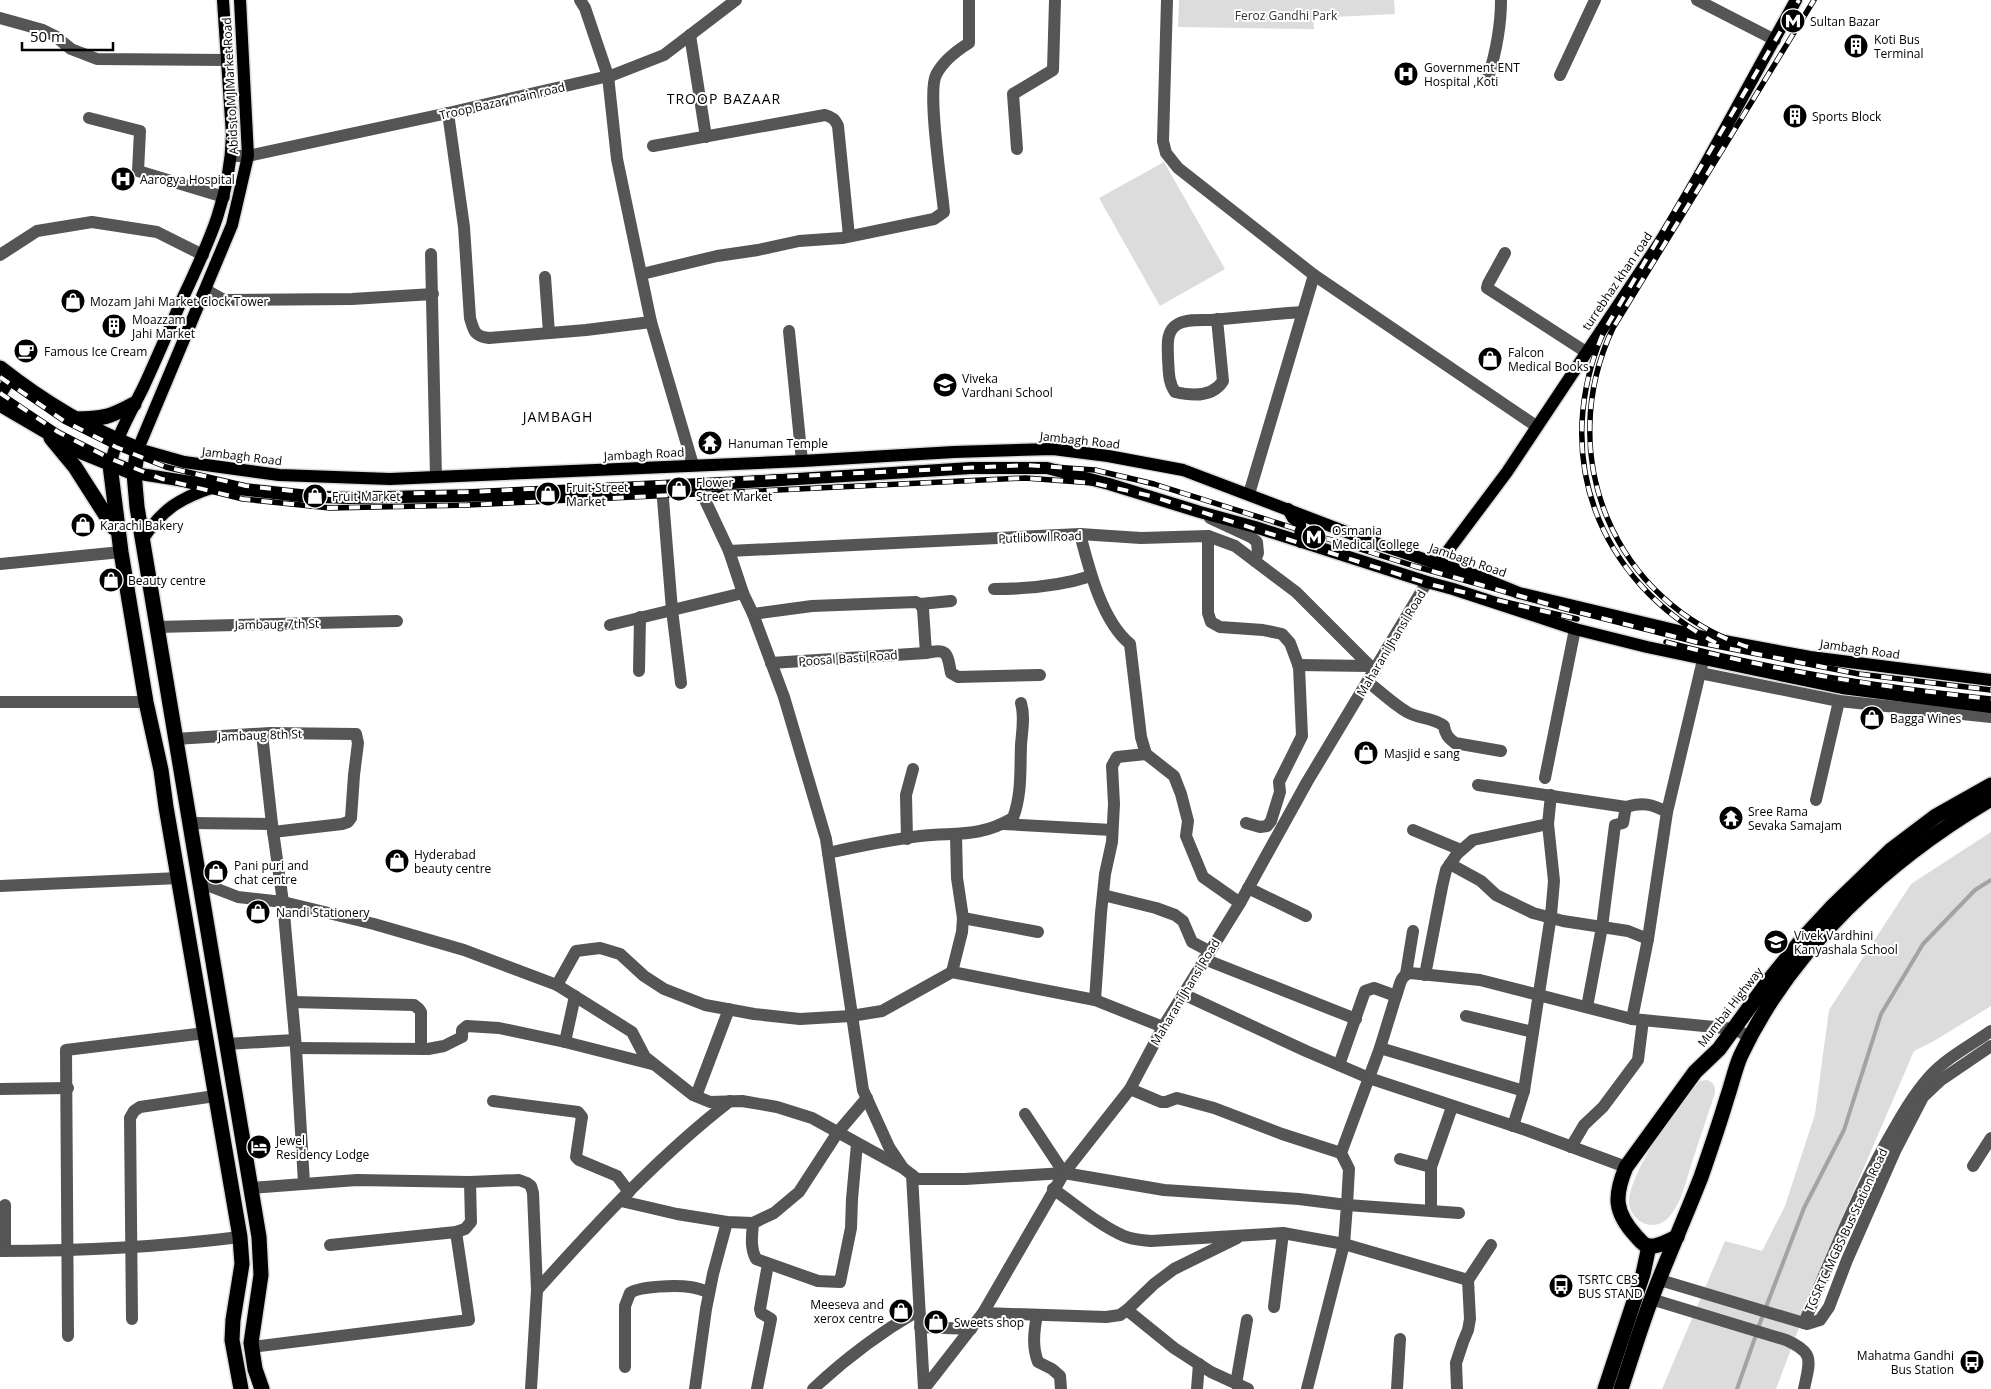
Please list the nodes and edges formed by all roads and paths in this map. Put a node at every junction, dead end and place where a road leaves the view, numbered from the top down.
1 (223, 0) edge
2 (240, 0) edge
3 (580, 0) edge
4 (736, 0) edge
5 (969, 0) edge
6 (1055, 0) edge
7 (1167, 0) edge
8 (1501, 0) edge
9 (1594, 0) edge
10 (1697, 0) edge
11 (1796, 0) edge
12 (0, 18) edge
13 (690, 36) junction
14 (1775, 40) junction
15 (227, 60) junction
16 (1560, 75) dead end
17 (608, 76) junction
18 (1488, 78) dead end
19 (448, 113) junction
20 (89, 118) dead end
21 (706, 137) junction
22 (653, 146) dead end
23 (1017, 150) dead end
24 (231, 156) junction
25 (248, 156) junction
26 (224, 197) junction
27 (850, 236) junction
28 (1505, 253) dead end
29 (431, 254) dead end
30 (0, 255) edge
31 (203, 255) junction
32 (642, 274) junction
33 (1314, 275) junction
34 (545, 277) dead end
35 (206, 290) junction
36 (433, 294) junction
37 (1303, 312) junction
38 (1217, 319) junction
39 (651, 322) junction
40 (789, 330) dead end
41 (548, 333) junction
42 (1586, 352) junction
43 (6, 372) edge
44 (0, 395) edge
45 (0, 404) edge
46 (134, 404) junction
47 (74, 419) junction
48 (1536, 426) junction
49 (44, 430) junction
50 (116, 440) junction
51 (138, 449) junction
52 (1066, 450) junction
53 (802, 461) junction
54 (110, 465) junction
55 (692, 465) junction
56 (232, 469) junction
57 (1055, 470) junction
58 (134, 473) junction
59 (436, 477) junction
60 (698, 485) junction
61 (223, 487) junction
62 (662, 487) junction
63 (1250, 494) junction
64 (1288, 509) junction
65 (1200, 512) junction
66 (1080, 534) junction
67 (118, 536) junction
68 (1208, 536) junction
69 (142, 540) junction
70 (1302, 542) junction
71 (729, 551) junction
72 (121, 552) junction
73 (1256, 561) junction
74 (0, 564) edge
75 (1438, 564) junction
76 (1091, 576) junction
77 (1427, 582) junction
78 (994, 589) dead end
79 (743, 594) junction
80 (951, 601) dead end
81 (920, 604) junction
82 (672, 610) junction
83 (753, 614) junction
84 (640, 617) junction
85 (397, 621) dead end
86 (610, 625) dead end
87 (157, 627) junction
88 (1575, 629) junction
89 (926, 653) junction
90 (1703, 660) junction
91 (771, 663) junction
92 (1298, 665) junction
93 (1372, 668) junction
94 (639, 671) dead end
95 (1700, 673) junction
96 (1040, 675) dead end
97 (1991, 680) edge
98 (1368, 682) junction
99 (681, 683) dead end
100 (1839, 701) junction
101 (0, 702) edge
102 (146, 702) junction
103 (1020, 703) dead end
104 (1991, 707) edge
105 (1991, 717) edge
106 (262, 734) junction
107 (175, 739) junction
108 (1501, 751) dead end
109 (1146, 754) junction
110 (913, 769) dead end
111 (1545, 778) dead end
112 (1478, 785) dead end
113 (1991, 785) edge
114 (1551, 795) junction
115 (1991, 799) edge
116 (1816, 800) dead end
117 (1626, 807) junction
118 (1667, 812) junction
119 (189, 823) junction
120 (1246, 823) dead end
121 (1004, 824) junction
122 (1548, 824) junction
123 (272, 828) junction
124 (1112, 830) junction
125 (1413, 830) dead end
126 (956, 835) junction
127 (907, 839) junction
128 (1461, 850) junction
129 (828, 853) junction
130 (1450, 864) junction
131 (179, 878) junction
132 (199, 882) junction
133 (0, 886) edge
134 (1248, 888) junction
135 (1103, 895) junction
136 (283, 902) junction
137 (1240, 903) junction
138 (1306, 916) dead end
139 (963, 918) junction
140 (1550, 918) junction
141 (1602, 927) junction
142 (1413, 931) dead end
143 (1038, 932) dead end
144 (1648, 939) junction
145 (1207, 955) junction
146 (952, 972) junction
147 (1406, 974) junction
148 (1425, 975) junction
149 (558, 985) junction
150 (1183, 994) junction
151 (1538, 995) junction
152 (575, 996) junction
153 (1396, 996) junction
154 (1095, 1000) junction
155 (292, 1002) junction
156 (1587, 1007) junction
157 (729, 1009) junction
158 (851, 1016) junction
159 (1466, 1016) dead end
160 (1356, 1019) junction
161 (1638, 1019) junction
162 (1163, 1027) junction
163 (1735, 1029) junction
164 (1991, 1031) edge
165 (1533, 1032) junction
166 (204, 1033) junction
167 (1751, 1038) junction
168 (565, 1042) junction
169 (226, 1044) junction
170 (295, 1044) junction
171 (1991, 1046) edge
172 (1380, 1048) junction
173 (420, 1049) junction
174 (655, 1065) junction
175 (1339, 1065) junction
176 (1369, 1078) junction
177 (68, 1088) junction
178 (0, 1089) edge
179 (1130, 1089) junction
180 (1524, 1091) junction
181 (215, 1096) junction
182 (696, 1096) junction
183 (867, 1098) junction
184 (493, 1101) dead end
185 (730, 1101) junction
186 (1452, 1107) junction
187 (1025, 1114) dead end
188 (1514, 1126) junction
189 (838, 1132) junction
190 (1991, 1138) edge
191 (857, 1144) junction
192 (1571, 1147) junction
193 (1341, 1154) junction
194 (1400, 1159) dead end
195 (1973, 1166) dead end
196 (1431, 1167) junction
197 (1626, 1167) junction
198 (907, 1172) junction
199 (1064, 1173) junction
200 (470, 1182) junction
201 (304, 1183) junction
202 (250, 1188) junction
203 (1053, 1189) junction
204 (625, 1197) junction
205 (5, 1204) dead end
206 (1347, 1205) junction
207 (1431, 1211) junction
208 (1458, 1213) dead end
209 (728, 1222) junction
210 (753, 1223) junction
211 (456, 1232) junction
212 (1284, 1234) junction
213 (1242, 1236) junction
214 (1677, 1236) junction
215 (240, 1237) junction
216 (1344, 1244) junction
217 (330, 1245) dead end
218 (1492, 1245) dead end
219 (1649, 1246) junction
220 (131, 1247) junction
221 (2, 1251) edge
222 (68, 1251) junction
223 (768, 1264) junction
224 (1468, 1280) junction
225 (1660, 1280) junction
226 (537, 1290) junction
227 (709, 1292) junction
228 (1652, 1299) junction
229 (1274, 1307) dead end
230 (919, 1310) junction
231 (1127, 1310) junction
232 (983, 1312) junction
233 (1037, 1315) junction
234 (132, 1319) dead end
235 (1247, 1320) dead end
236 (1804, 1323) junction
237 (920, 1327) junction
238 (971, 1329) junction
239 (68, 1336) dead end
240 (1400, 1339) dead end
241 (252, 1347) junction
242 (1199, 1364) junction
243 (625, 1368) dead end
244 (1242, 1387) edge
245 (241, 1389) edge
246 (262, 1389) edge
247 (531, 1389) edge
248 (694, 1389) edge
249 (757, 1389) edge
250 (813, 1389) edge
251 (924, 1389) edge
252 (1061, 1389) edge
253 (1197, 1389) edge
254 (1307, 1389) edge
255 (1397, 1389) edge
256 (1457, 1389) edge
257 (1605, 1389) edge
258 (1621, 1389) edge
259 (1804, 1389) edge

1 - 15 main road, Abids to MJ Market Road
2 - 25 main road, Abids to MJ Market Road
3 - 17 street
4 - 13 street, Troop Bazar main road
5 - 27 street
6 - 23 street
7 - 33 street
8 - 18 street
9 - 16 street
10 - 14 street
11 - 14 main road, turrebhaz khan road
12 - 15 street
13 - 17 street, Troop Bazar main road
13 - 21 street
14 - 42 main road, turrebhaz khan road
15 - 24 main road, Abids to MJ Market Road
17 - 19 street, Troop Bazar main road
17 - 32 street
19 - 25 street, Troop Bazar main road
19 - 41 street
20 - 26 street
21 - 22 street
21 - 27 street
24 - 25 street, Troop Bazar main road
24 - 26 main road, Abids to MJ Market Road
25 - 35 main road, Abids to MJ Market Road
26 - 31 main road, Abids to MJ Market Road
27 - 32 street
28 - 42 street
29 - 36 street
30 - 31 street
31 - 46 main road, Abids to MJ Market Road
32 - 39 street
33 - 37 street
33 - 48 street
34 - 41 street
35 - 36 street
35 - 51 main road, Abids to MJ Market Road
36 - 59 street
37 - 38 street
37 - 63 street
38 - 38 street
39 - 41 street
39 - 55 street
40 - 53 street
42 - 48 main road, turrebhaz khan road
43 - 44 main road
43 - 47 highway
45 - 49 highway
46 - 47 highway
46 - 50 main road, Abids to MJ Market Road
47 - 50 highway
48 - 75 main road, turrebhaz khan road
49 - 54 highway
49 - 67 highway
50 - 51 highway
50 - 54 main road, Abids to MJ Market Road
51 - 56 main road, Jambagh Road
51 - 58 highway
52 - 53 main road, Jambagh Road
52 - 57 main road
52 - 63 main road, Jambagh Road
53 - 55 main road, Jambagh Road
54 - 58 highway
54 - 67 highway
55 - 59 main road, Jambagh Road
56 - 59 main road, Jambagh Road
56 - 61 main road
57 - 60 main road
57 - 65 main road
58 - 61 main road
58 - 69 highway
60 - 62 main road
60 - 71 street
61 - 62 main road
61 - 69 main road
62 - 82 street
63 - 64 main road, Jambagh Road
64 - 70 main road
64 - 75 main road, Jambagh Road
65 - 70 main road
65 - 73 street
66 - 68 street, Putlibowl Road
66 - 71 street, Putlibowl Road
66 - 76 street
67 - 72 highway
68 - 73 street, Putlibowl Road
68 - 92 street
69 - 87 highway
70 - 77 main road
71 - 79 street
72 - 74 street
72 - 102 highway
73 - 93 street, Putlibowl Road
75 - 97 main road, Jambagh Road
76 - 78 street
76 - 109 street
77 - 88 main road
77 - 93 street, Maharani Jhansi Road
79 - 82 street
79 - 83 street
80 - 81 street
81 - 83 street
81 - 89 street
82 - 84 street
82 - 99 street
83 - 91 street
84 - 86 street
84 - 94 street
85 - 87 street, Jambaug 7th St
87 - 107 highway
88 - 90 main road
88 - 111 street
89 - 91 street, Poosal Basti Road
89 - 96 street, Poosal Basti Road
90 - 95 street
90 - 104 main road
91 - 129 street
92 - 93 street
92 - 120 street
93 - 98 street, Maharani Jhansi Road
95 - 100 street
95 - 118 street
98 - 108 street
98 - 134 street, Maharani Jhansi Road
100 - 105 street
100 - 116 street
101 - 102 street
102 - 131 highway
103 - 121 street
106 - 107 street, Jambaug 8th St
106 - 123 street
106 - 123 street, Jambaug 8th St
107 - 119 highway
109 - 124 street
109 - 137 street
110 - 127 street
112 - 114 street
113 - 163 highway, Mumbai Highway
114 - 117 street
114 - 122 street
115 - 167 highway
117 - 118 street
117 - 141 street
118 - 144 street
119 - 123 street
119 - 132 highway
121 - 124 street
121 - 126 street
122 - 128 street
122 - 140 street
123 - 136 street
124 - 135 street
125 - 128 street
126 - 127 street
126 - 139 street
127 - 129 street
128 - 130 street
129 - 158 street
130 - 140 street
130 - 148 street
131 - 133 street
131 - 166 highway
132 - 136 street
132 - 169 highway
134 - 137 street, Maharani Jhansi Road
134 - 138 street
135 - 145 street
135 - 154 street
136 - 149 street
136 - 155 street
137 - 145 street, Maharani Jhansi Road
139 - 143 street
139 - 146 street
140 - 141 street
140 - 151 street
141 - 144 street
141 - 156 street
142 - 147 street
144 - 161 street
145 - 150 street, Maharani Jhansi Road
145 - 160 street
146 - 154 street
146 - 158 street
147 - 148 street
147 - 153 street
148 - 151 street
149 - 152 street
149 - 157 street
150 - 162 street, Maharani Jhansi Road
150 - 175 street
151 - 156 street
151 - 165 street
152 - 168 street
152 - 174 street
153 - 160 street
153 - 172 street
154 - 162 street
155 - 170 street
155 - 173 street
156 - 161 street
157 - 158 street
157 - 182 street
158 - 183 street
159 - 165 street
160 - 175 street
161 - 163 street
161 - 192 street
162 - 179 street, Maharani Jhansi Road
163 - 167 street
163 - 197 highway, Mumbai Highway
164 - 236 street, TGSRTC MGBS Bus Station Road
165 - 180 street
166 - 177 street
166 - 181 highway
167 - 214 highway
168 - 173 street
168 - 174 street
169 - 170 street
169 - 202 highway
170 - 173 street
170 - 201 street
171 - 236 street, TGSRTC MGBS Bus Station Road
172 - 176 street
172 - 180 street
174 - 182 street
175 - 176 street
176 - 186 street
176 - 193 street
177 - 178 street
177 - 222 street
179 - 193 street
179 - 199 street, Maharani Jhansi Road
180 - 188 street
181 - 215 highway
181 - 220 street
182 - 185 street
183 - 189 street
183 - 198 street
184 - 204 street
185 - 189 street
185 - 204 street
186 - 188 street
186 - 196 street
187 - 199 street
188 - 192 street
189 - 191 street
189 - 210 street
190 - 195 street
191 - 198 street
191 - 223 street
192 - 197 street
193 - 206 street
194 - 196 street
196 - 207 street
197 - 219 highway, Mumbai Highway
198 - 199 street
198 - 230 street
199 - 203 street, Maharani Jhansi Road
199 - 206 street
200 - 201 street
200 - 211 street
200 - 226 street
201 - 202 street
202 - 241 highway
203 - 213 street
203 - 232 street, Maharani Jhansi Road
204 - 209 street
204 - 226 street
205 - 221 street
206 - 207 street
206 - 216 street
207 - 208 street
209 - 210 street
209 - 227 street
210 - 223 street
211 - 217 street
211 - 241 street
212 - 213 street
212 - 216 street
212 - 229 street
213 - 231 street
214 - 219 highway
214 - 225 highway
215 - 220 street
215 - 245 highway
216 - 224 street
216 - 254 street
218 - 224 street
219 - 257 highway
220 - 222 street
220 - 234 street
221 - 222 street
222 - 239 street
223 - 249 street
224 - 256 street
225 - 228 highway
225 - 236 street, TGSRTC MGBS Bus Station Road
226 - 247 street
227 - 243 street
227 - 248 street
228 - 258 highway
228 - 259 street
230 - 237 street
230 - 250 street
231 - 233 street
231 - 242 street
232 - 233 street
232 - 238 street, Maharani Jhansi Road
233 - 252 street
235 - 244 street
237 - 238 street
237 - 251 street
238 - 251 street, Maharani Jhansi Road
240 - 255 street
241 - 246 highway
242 - 244 street
242 - 253 street

